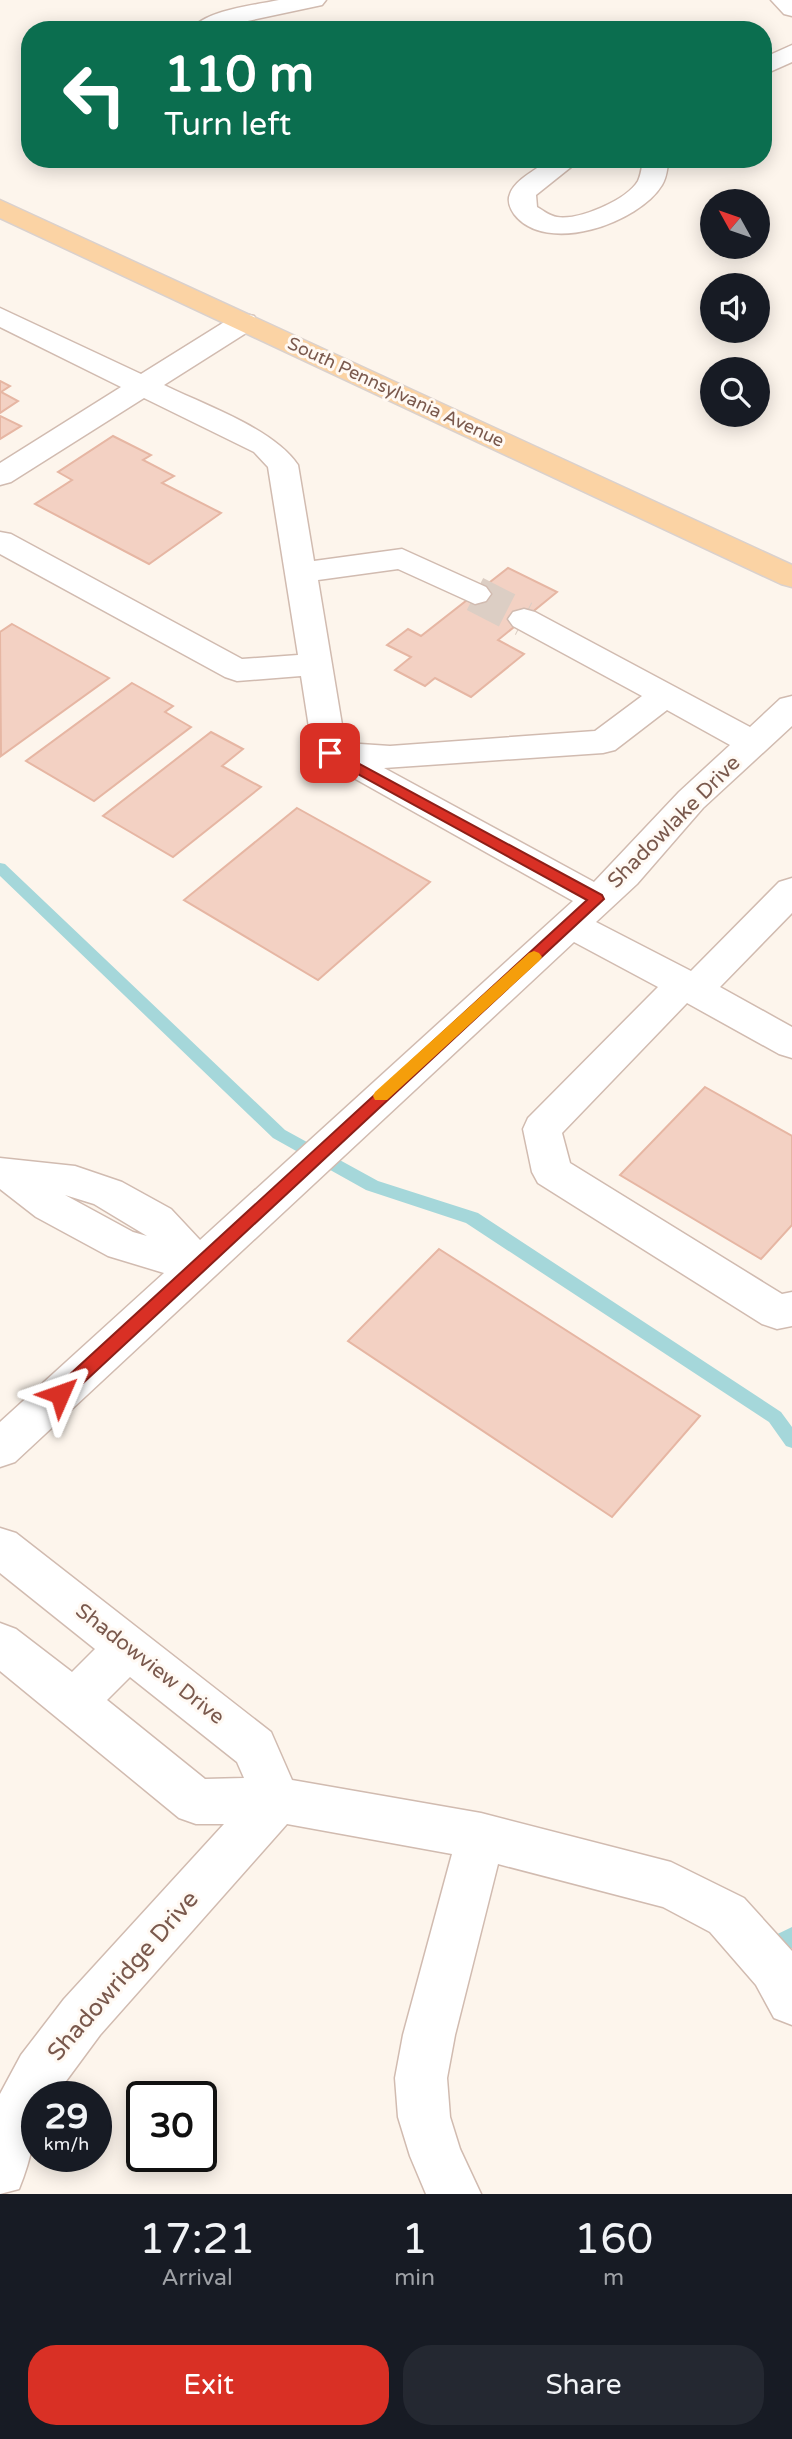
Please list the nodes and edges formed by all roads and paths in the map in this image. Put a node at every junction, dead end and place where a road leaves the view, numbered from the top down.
1 (313, 0) edge
2 (783, 0) edge
3 (792, 9) edge
4 (222, 21) edge
5 (304, 21) edge
6 (792, 52) edge
7 (772, 63) edge
8 (556, 168) edge
9 (655, 168) edge
10 (0, 208) edge
11 (0, 316) edge
12 (244, 322) junction
13 (142, 386) junction
14 (0, 476) edge
15 (0, 541) edge
16 (300, 573) junction
17 (792, 577) edge
18 (475, 594) tunnel mouth
19 (524, 619) tunnel mouth
20 (314, 664) junction
21 (665, 695) junction
22 (792, 707) edge
23 (752, 743) junction
24 (330, 753) junction
25 (792, 891) edge
26 (597, 899) junction
27 (570, 924) junction
28 (689, 987) junction
29 (792, 1044) edge
30 (4, 1173) edge
31 (199, 1266) junction
32 (792, 1309) edge
33 (0, 1449) edge
34 (0, 1547) edge
35 (0, 1644) edge
36 (129, 1647) junction
37 (74, 1701) junction
38 (276, 1800) junction
39 (481, 1836) junction
40 (792, 2000) edge
41 (0, 2170) edge
42 (454, 2194) edge

1 - 4 street
1 - 5 street
2 - 3 street
6 - 7 street
8 - 9 street
10 - 12 main road, South Pennsylvania Avenue
11 - 13 street
12 - 13 street
12 - 17 main road, South Pennsylvania Avenue
13 - 14 street
13 - 16 street
15 - 20 street
16 - 18 street
16 - 20 street
19 - 21 street
20 - 24 street
21 - 23 street
21 - 24 street
22 - 23 street, Shadowlake Drive
23 - 26 street, Shadowlake Drive
24 - 26 street
25 - 28 street
26 - 27 street, Shadowlake Drive
27 - 28 street
27 - 31 street, Shadowlake Drive
28 - 29 street
28 - 32 street
30 - 31 street
31 - 33 street, Shadowlake Drive
34 - 36 street, Shadowview Drive
35 - 37 street
36 - 37 street
36 - 38 street, Shadowview Drive
37 - 38 street
38 - 39 street
38 - 41 street, Shadowridge Drive
39 - 40 street
39 - 42 street

